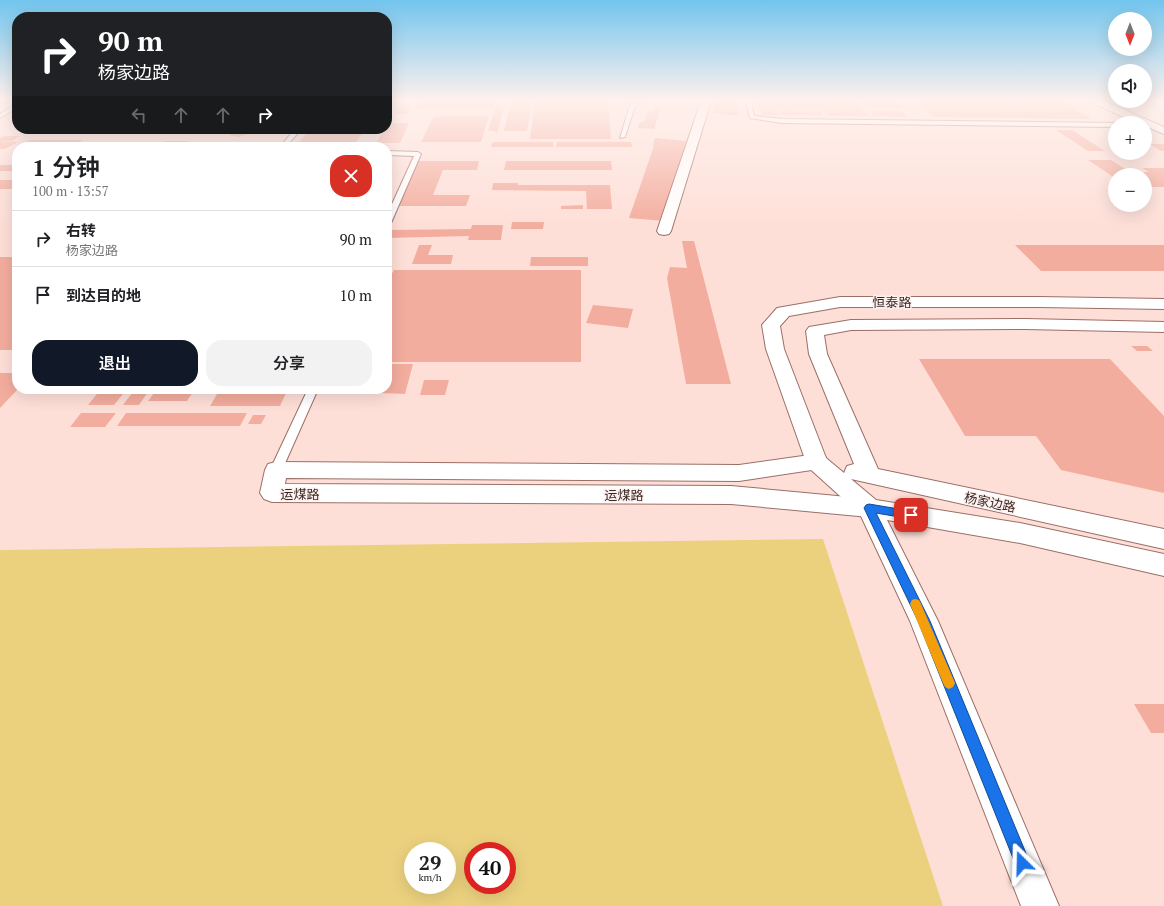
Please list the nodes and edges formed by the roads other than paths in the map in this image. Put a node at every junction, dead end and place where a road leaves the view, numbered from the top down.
1 (692, 143) edge
2 (392, 154) edge
3 (392, 212) edge
4 (664, 231) dead end
5 (1164, 304) edge
6 (1164, 327) edge
7 (311, 394) edge
8 (817, 462) junction
9 (276, 470) junction
10 (870, 476) junction
11 (869, 508) junction
12 (1164, 539) edge
13 (1164, 565) edge
14 (1040, 906) edge

1 - 4 street
2 - 3 lane
5 - 8 street, 恒泰路
6 - 10 street, 恒泰路
7 - 9 lane
8 - 9 street, 运煤路
8 - 10 street, 杨家边路
8 - 11 street
9 - 11 street, 运煤路
10 - 12 street, 杨家边路
11 - 13 street, 杨家边路
11 - 14 street

